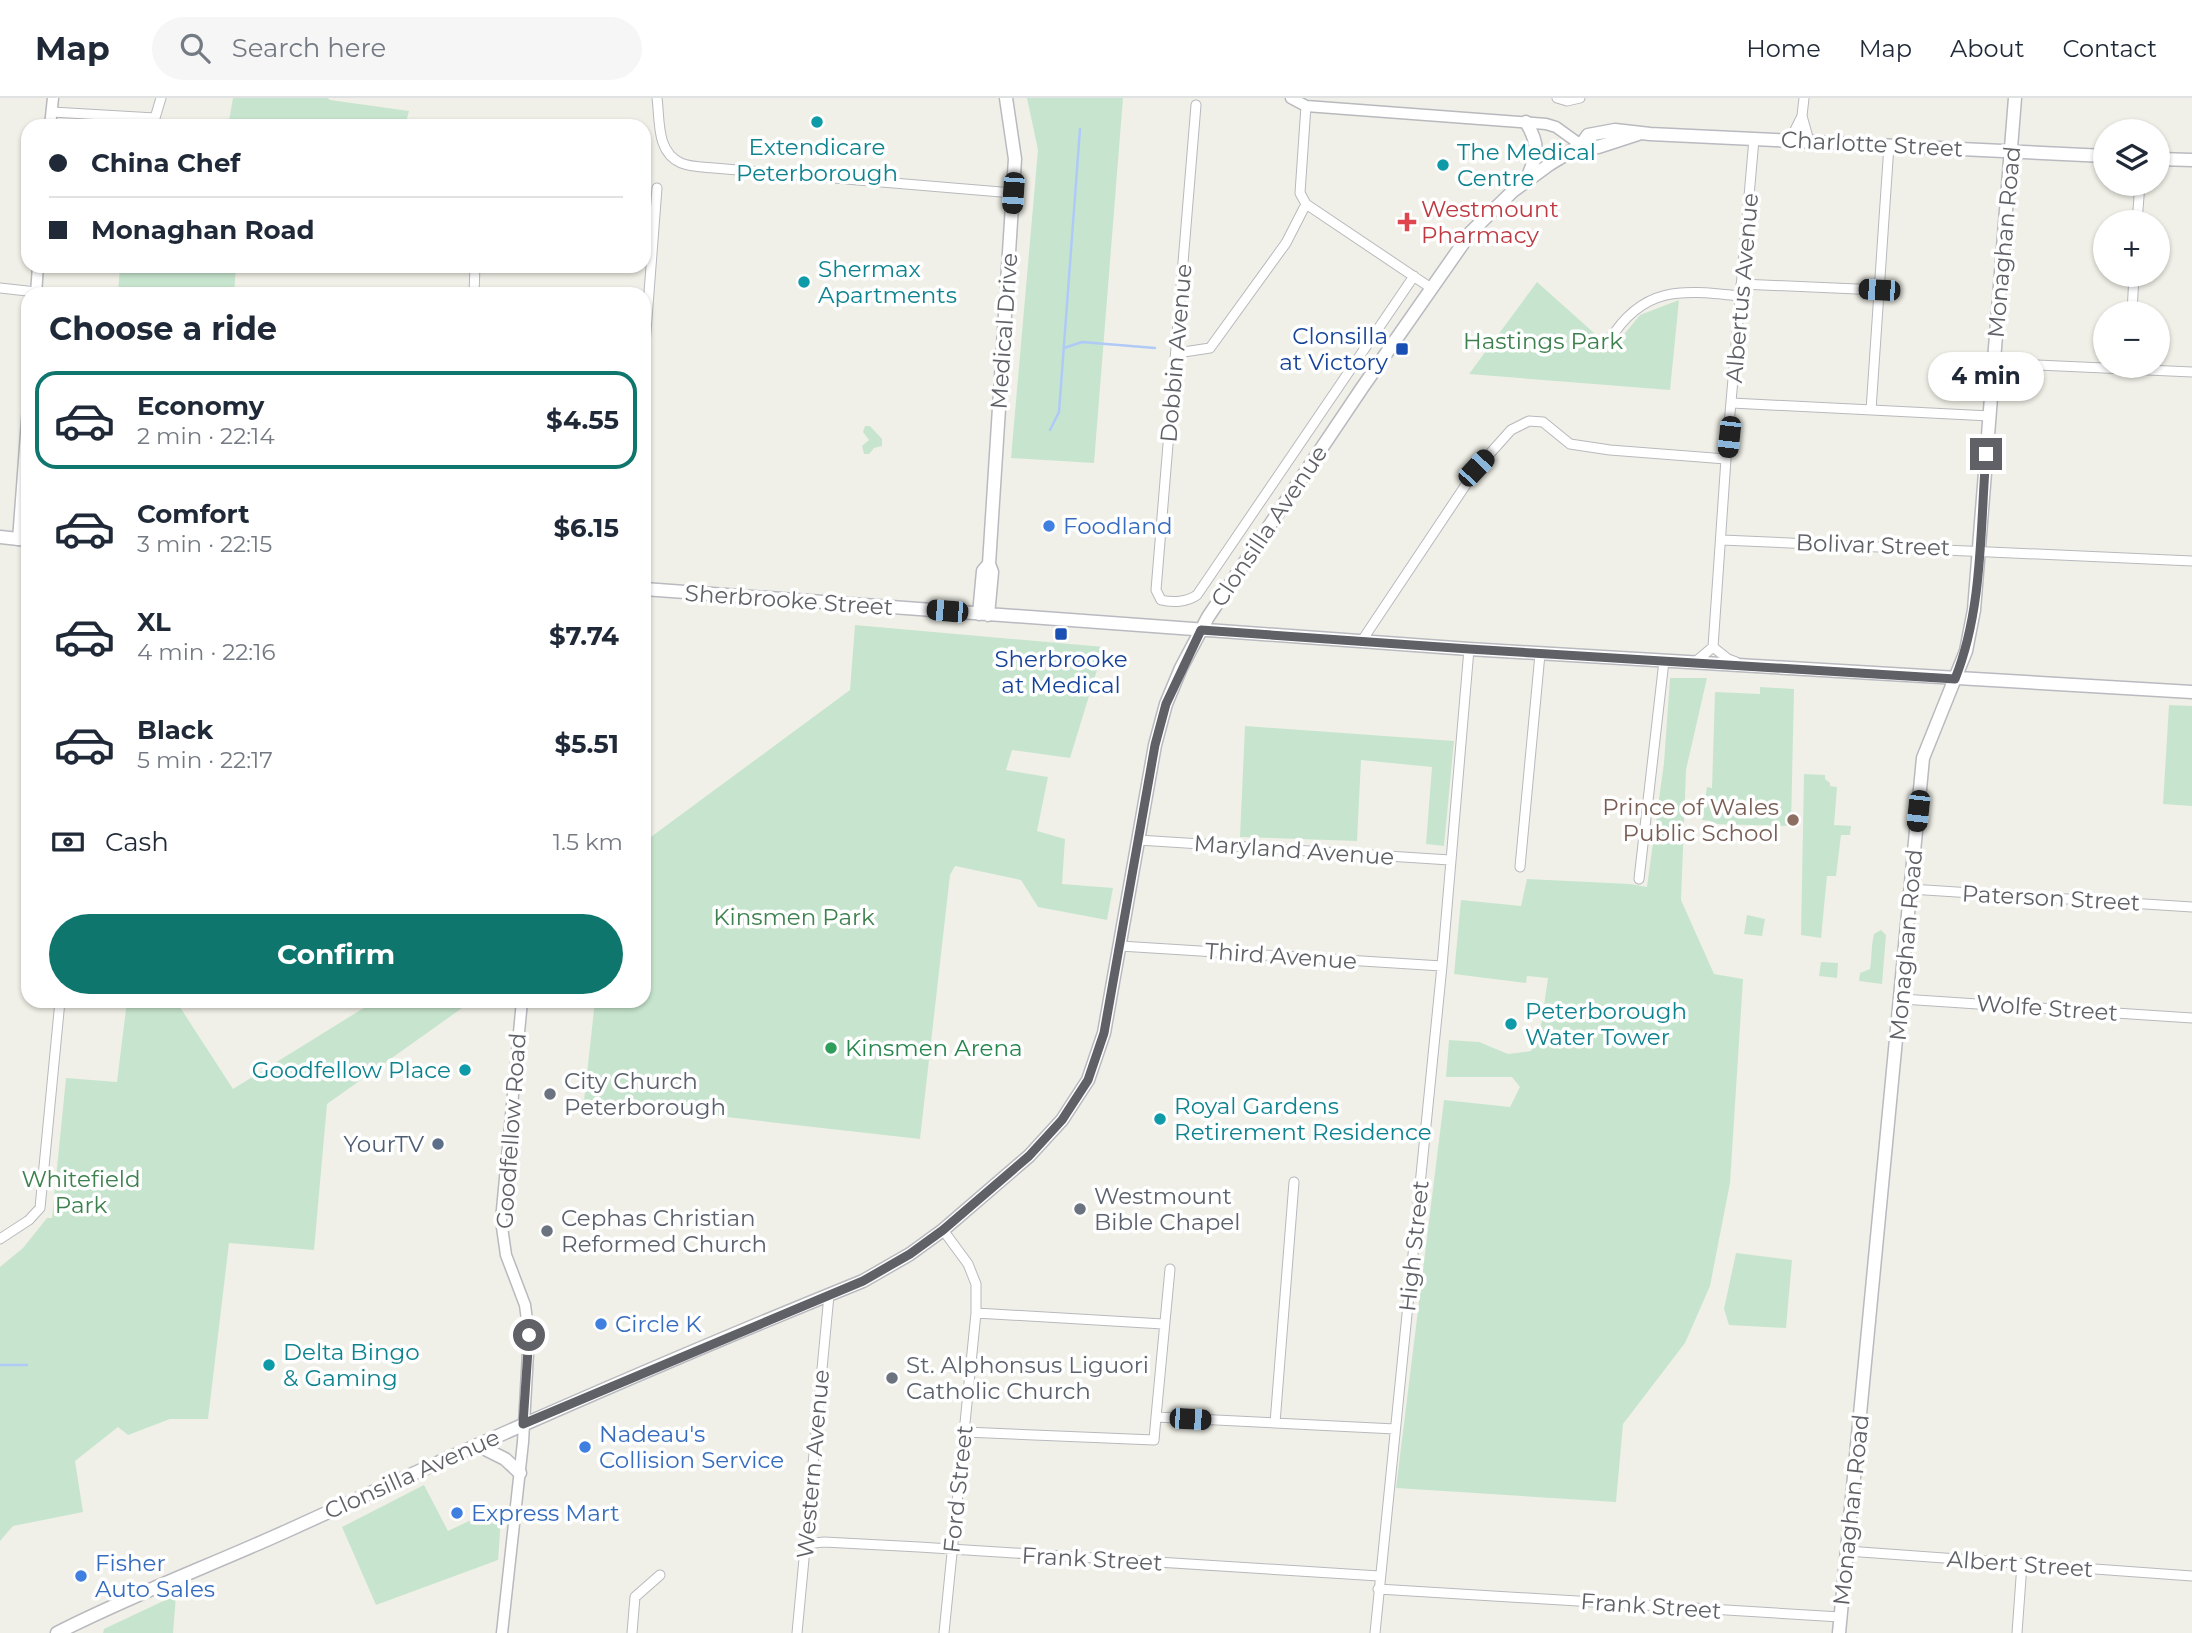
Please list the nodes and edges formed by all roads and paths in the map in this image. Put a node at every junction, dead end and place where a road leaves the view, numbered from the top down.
1 (53, 98) edge
2 (161, 98) edge
3 (657, 98) edge
4 (1006, 98) edge
5 (1558, 98) edge
6 (1804, 98) edge
7 (2015, 98) edge
8 (1577, 99) edge
9 (1297, 101) edge
10 (1196, 105) dead end
11 (52, 112) junction
12 (1802, 116) junction
13 (51, 119) edge
14 (1526, 122) junction
15 (1754, 139) junction
16 (1790, 140) junction
17 (1809, 141) junction
18 (1581, 145) junction
19 (1889, 145) junction
20 (2011, 151) junction
21 (2093, 155) edge
22 (2170, 159) edge
23 (2192, 160) edge
24 (1526, 181) junction
25 (657, 188) dead end
26 (1013, 193) junction
27 (1307, 204) junction
28 (651, 266) edge
29 (1414, 276) junction
30 (1741, 284) junction
31 (0, 288) edge
32 (1431, 288) junction
33 (1879, 290) junction
34 (21, 291) edge
35 (1740, 296) junction
36 (1609, 341) dead end
37 (1177, 353) junction
38 (1993, 363) junction
39 (2093, 367) edge
40 (2170, 371) edge
41 (2192, 372) edge
42 (1732, 403) junction
43 (1871, 410) junction
44 (1990, 416) junction
45 (1726, 459) junction
46 (0, 537) edge
47 (21, 540) edge
48 (1722, 540) junction
49 (1979, 550) junction
50 (2192, 561) edge
51 (651, 590) edge
52 (1161, 600) joint
53 (984, 614) junction
54 (1201, 630) junction
55 (1361, 642) junction
56 (1713, 647) junction
57 (1469, 649) junction
58 (1540, 654) junction
59 (1664, 661) junction
60 (1694, 663) junction
61 (1744, 665) junction
62 (1955, 679) junction
63 (2192, 692) edge
64 (1138, 840) junction
65 (1450, 860) junction
66 (1520, 867) dead end
67 (1639, 879) dead end
68 (1910, 889) junction
69 (2192, 907) edge
70 (1121, 946) junction
71 (1442, 967) junction
72 (1902, 999) junction
73 (59, 1008) edge
74 (521, 1008) edge
75 (2192, 1018) edge
76 (1294, 1182) dead end
77 (943, 1230) junction
78 (0, 1238) edge
79 (1170, 1269) dead end
80 (829, 1294) junction
81 (976, 1314) junction
82 (1164, 1324) junction
83 (1156, 1417) junction
84 (1275, 1423) junction
85 (523, 1424) junction
86 (1395, 1429) junction
87 (964, 1432) junction
88 (477, 1445) junction
89 (520, 1473) junction
90 (805, 1544) junction
91 (952, 1550) junction
92 (1847, 1551) junction
93 (2022, 1564) junction
94 (660, 1575) dead end
95 (1379, 1576) junction
96 (2192, 1576) edge
97 (1378, 1589) junction
98 (1840, 1617) junction
99 (57, 1633) edge
100 (502, 1633) edge
101 (632, 1633) edge
102 (797, 1633) edge
103 (944, 1633) edge
104 (1375, 1633) edge
105 (1839, 1633) edge
106 (2017, 1633) edge

1 - 11 street
2 - 11 street
3 - 26 street
4 - 26 main road, Medical Drive
5 - 8 street
6 - 12 street
7 - 20 main road, Monaghan Road
9 - 14 street
9 - 27 street
10 - 37 street, Dobbin Avenue
11 - 13 street
12 - 16 street
12 - 17 street
14 - 18 street
14 - 24 main road
15 - 16 main road, Charlotte Street
15 - 18 main road, Charlotte Street
15 - 30 street, Albertus Avenue
16 - 17 main road, Charlotte Street
17 - 19 main road, Charlotte Street
18 - 24 main road, Charlotte Street
19 - 20 main road, Charlotte Street
19 - 33 street
20 - 21 main road, Charlotte Street
20 - 38 main road, Monaghan Road
22 - 23 main road
24 - 32 main road, Clonsilla Avenue
25 - 28 street
26 - 53 main road, Medical Drive
27 - 29 street
27 - 37 street
29 - 32 street
29 - 52 street, Clonsilla Avenue
30 - 33 street
30 - 35 street, Albertus Avenue
31 - 34 street
32 - 54 main road, Clonsilla Avenue
33 - 43 street
35 - 36 street
35 - 42 street, Albertus Avenue
37 - 52 street, Dobbin Avenue
38 - 39 street
38 - 44 main road, Monaghan Road
40 - 41 street
42 - 43 street
42 - 45 street, Albertus Avenue
43 - 44 street
44 - 49 main road, Monaghan Road
45 - 48 street, Albertus Avenue
45 - 55 street
46 - 47 main road
48 - 49 street, Bolivar Street
48 - 56 street, Albertus Avenue
49 - 50 street, Bolivar Street
49 - 62 main road, Monaghan Road
51 - 53 main road, Sherbrooke Street
53 - 54 main road, Sherbrooke Street
54 - 55 main road, Sherbrooke Street
54 - 64 main road, Clonsilla Avenue
55 - 57 main road, Sherbrooke Street
56 - 60 street
56 - 61 street
57 - 58 main road, Sherbrooke Street
57 - 65 street, High Street
58 - 59 main road, Sherbrooke Street
58 - 66 street
59 - 60 main road, Sherbrooke Street
59 - 67 street
60 - 61 main road, Sherbrooke Street
61 - 62 main road, Sherbrooke Street
62 - 63 main road, Sherbrooke Street
62 - 68 main road, Monaghan Road
64 - 65 street, Maryland Avenue
64 - 70 main road, Clonsilla Avenue
65 - 71 street, High Street
68 - 69 street, Paterson Street
68 - 72 main road, Monaghan Road
70 - 71 street, Third Avenue
70 - 77 main road, Clonsilla Avenue
71 - 86 street, High Street
72 - 75 street, Wolfe Street
72 - 92 main road, Monaghan Road
73 - 78 street
74 - 85 street, Goodfellow Road
76 - 84 street
77 - 80 main road, Clonsilla Avenue
77 - 81 street, Ford Street
79 - 82 street
80 - 85 main road, Clonsilla Avenue
80 - 90 street, Western Avenue
81 - 82 street
81 - 87 street, Ford Street
82 - 83 street
83 - 84 street
83 - 87 street
84 - 86 street
85 - 88 main road, Clonsilla Avenue
85 - 89 street, Goodfellow Road
86 - 95 street, High Street
87 - 91 street, Ford Street
88 - 89 main road
88 - 99 main road, Clonsilla Avenue
89 - 100 street, Goodfellow Road
90 - 91 street, Frank Street
90 - 102 street, Western Avenue
91 - 95 street, Frank Street
91 - 103 street, Ford Street
92 - 93 street, Albert Street
92 - 98 main road, Monaghan Road
93 - 96 street, Albert Street
93 - 106 street
94 - 101 street
95 - 97 street, High Street
97 - 98 street, Frank Street
97 - 104 street, High Street
98 - 105 main road, Monaghan Road

